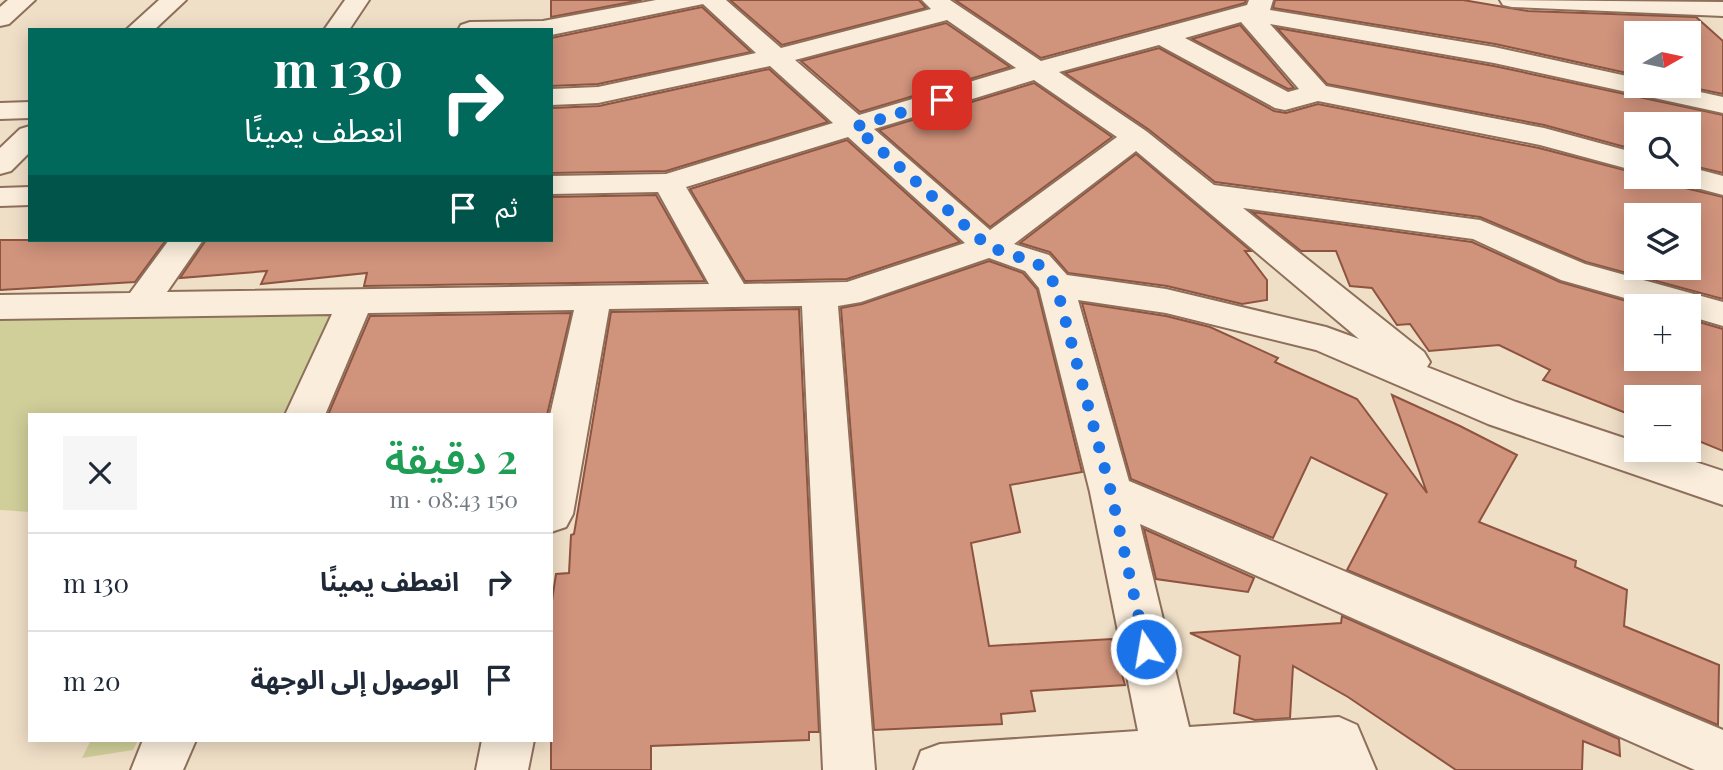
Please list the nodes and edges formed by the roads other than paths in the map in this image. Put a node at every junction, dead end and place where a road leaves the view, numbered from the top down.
1 (23, 0) edge
2 (174, 0) edge
3 (357, 0) edge
4 (694, 0) edge
5 (712, 0) edge
6 (1512, 0) edge
7 (1593, 4) junction
8 (942, 6) edge
9 (1254, 6) edge
10 (1723, 9) edge
11 (0, 19) edge
12 (140, 28) edge
13 (337, 28) edge
14 (548, 28) edge
15 (1723, 33) edge
16 (1162, 36) junction
17 (776, 57) junction
18 (1037, 70) junction
19 (1317, 92) junction
20 (553, 97) edge
21 (1723, 105) edge
22 (0, 110) edge
23 (28, 110) edge
24 (855, 127) junction
25 (28, 137) edge
26 (1136, 137) junction
27 (1624, 159) edge
28 (0, 165) edge
29 (1701, 180) edge
30 (667, 183) junction
31 (553, 185) edge
32 (1723, 186) edge
33 (1204, 193) junction
34 (28, 196) edge
35 (0, 197) edge
36 (185, 242) edge
37 (989, 247) junction
38 (1056, 285) junction
39 (819, 293) junction
40 (733, 295) junction
41 (597, 298) junction
42 (355, 302) junction
43 (140, 305) junction
44 (0, 307) edge
45 (1723, 314) edge
46 (1445, 389) junction
47 (306, 413) edge
48 (1723, 488) edge
49 (1111, 492) junction
50 (553, 504) edge
51 (169, 742) edge
52 (508, 742) edge
53 (1169, 754) junction
54 (1723, 756) edge
55 (157, 770) edge
56 (502, 770) edge
57 (849, 770) edge
58 (940, 770) edge
59 (1350, 770) edge

1 - 11 street
2 - 12 street
3 - 13 street
4 - 14 street
5 - 17 street
6 - 7 street
7 - 10 street
7 - 15 street
8 - 17 street
8 - 18 street
9 - 16 street
9 - 19 street
9 - 21 street
16 - 18 street
16 - 19 street
17 - 20 street
17 - 24 street
18 - 24 street
18 - 26 street
19 - 27 street
22 - 23 street
24 - 30 street
24 - 37 street
25 - 28 street
26 - 33 street
26 - 37 street
29 - 32 street
30 - 31 street
30 - 40 street
33 - 45 street
33 - 46 street
34 - 35 street
36 - 43 street
37 - 38 street
37 - 39 street
38 - 46 street
38 - 49 street
39 - 40 street
39 - 57 street
40 - 41 street
41 - 42 street
41 - 50 street
42 - 43 street
42 - 47 street
43 - 44 street
46 - 48 street
49 - 53 street
49 - 54 street
51 - 55 street
52 - 56 street
53 - 58 street
53 - 59 street

